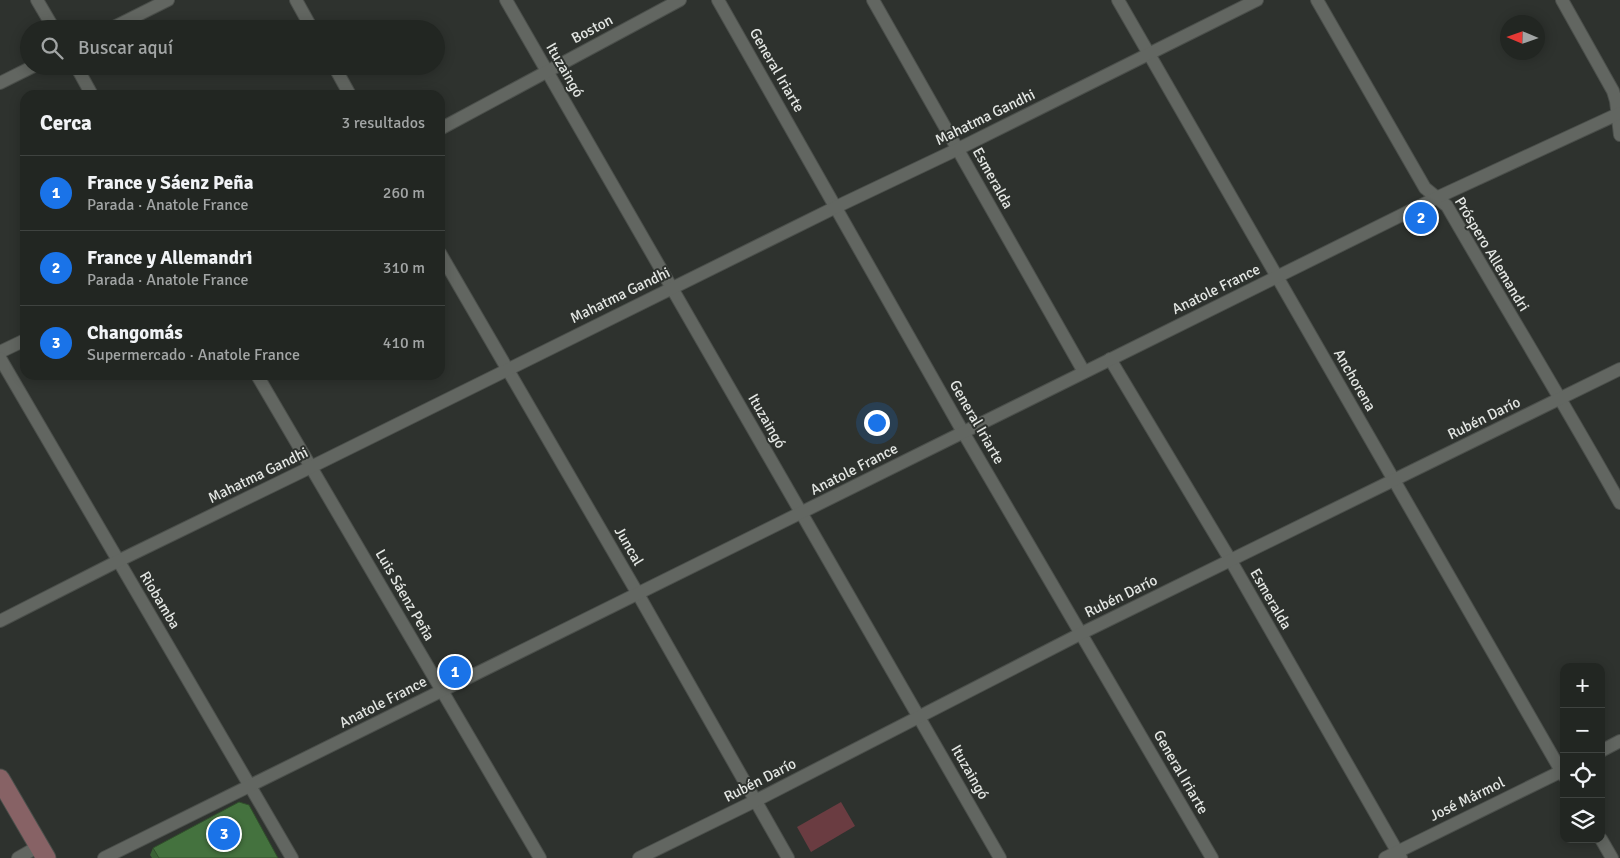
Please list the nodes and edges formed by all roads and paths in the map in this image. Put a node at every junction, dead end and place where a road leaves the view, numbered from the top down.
1 (37, 0) edge
2 (168, 0) edge
3 (296, 0) edge
4 (506, 0) edge
5 (680, 0) edge
6 (718, 0) edge
7 (873, 0) edge
8 (1118, 0) edge
9 (1257, 0) edge
10 (1318, 0) edge
11 (1562, 0) edge
12 (49, 20) edge
13 (128, 20) edge
14 (307, 20) edge
15 (1149, 54) junction
16 (547, 71) junction
17 (20, 73) edge
18 (81, 75) edge
19 (339, 75) edge
20 (0, 83) edge
21 (89, 90) edge
22 (347, 90) edge
23 (1619, 114) edge
24 (445, 126) edge
25 (1620, 135) edge
26 (958, 149) junction
27 (1436, 198) junction
28 (836, 207) junction
29 (445, 262) edge
30 (1277, 277) junction
31 (671, 288) junction
32 (20, 342) edge
33 (0, 352) edge
34 (0, 358) edge
35 (1110, 359) junction
36 (506, 369) junction
37 (1620, 369) edge
38 (1084, 372) junction
39 (260, 380) edge
40 (1560, 399) junction
41 (963, 432) junction
42 (311, 467) junction
43 (1394, 479) junction
44 (1620, 503) edge
45 (801, 513) junction
46 (118, 561) junction
47 (1230, 561) junction
48 (638, 594) junction
49 (0, 621) edge
50 (1082, 633) junction
51 (442, 690) junction
52 (919, 716) junction
53 (1620, 741) edge
54 (1605, 749) edge
55 (1560, 767) edge
56 (1560, 774) edge
57 (0, 779) edge
58 (251, 786) junction
59 (755, 801) junction
60 (1603, 843) edge
61 (42, 852) edge
62 (1399, 855) edge
63 (18, 858) edge
64 (104, 858) edge
65 (292, 858) edge
66 (540, 858) edge
67 (639, 858) edge
68 (788, 858) edge
69 (1000, 858) edge
70 (1212, 858) edge
71 (1385, 858) edge
72 (1612, 858) edge

1 - 12 street
2 - 13 street
3 - 14 street
4 - 16 street, Ituzaingó
5 - 16 street, Boston
6 - 28 street, General Iriarte
7 - 26 street, Esmeralda
8 - 15 street, Anchorena
9 - 15 street, Mahatma Gandhi
10 - 27 street, Próspero Allemandri
11 - 23 street
15 - 26 street, Mahatma Gandhi
15 - 30 street, Anchorena
16 - 24 street, Boston
16 - 31 street, Ituzaingó
17 - 20 street
18 - 21 street
19 - 22 street
23 - 25 street
23 - 27 street, Anatole France
26 - 28 street, Mahatma Gandhi
26 - 38 street, Esmeralda
27 - 30 street, Anatole France
27 - 40 street, Próspero Allemandri
28 - 31 street, Mahatma Gandhi
28 - 41 street, General Iriarte
29 - 36 street, Juncal
30 - 35 street, Anatole France
30 - 43 street, Anchorena
31 - 36 street, Mahatma Gandhi
31 - 45 street, Ituzaingó
32 - 33 street
34 - 46 street, Riobamba
35 - 38 street, Anatole France
35 - 47 street, Esmeralda
36 - 42 street, Mahatma Gandhi
36 - 48 street, Juncal
37 - 40 street, Rubén Darío
38 - 41 street, Anatole France
39 - 42 street, Luis Sáenz Peña
40 - 43 street, Rubén Darío
40 - 44 street, Próspero Allemandri
41 - 45 street, Anatole France
41 - 50 street, General Iriarte
42 - 46 street, Mahatma Gandhi
42 - 51 street, Luis Sáenz Peña
43 - 47 street, Rubén Darío
43 - 55 street, Anchorena
45 - 48 street, Anatole France
45 - 52 street, Ituzaingó
46 - 49 street, Mahatma Gandhi
46 - 58 street, Riobamba
47 - 50 street, Rubén Darío
47 - 62 street, Esmeralda
48 - 51 street, Anatole France
48 - 59 street, Juncal
50 - 52 street, Rubén Darío
50 - 70 street, General Iriarte
51 - 58 street, Anatole France
51 - 66 street, Luis Sáenz Peña
52 - 59 street, Rubén Darío
52 - 69 street, Ituzaingó
53 - 54 street
56 - 62 street, José Mármol
57 - 61 main road
58 - 64 street, Anatole France
58 - 65 street, Riobamba
59 - 67 street, Rubén Darío
59 - 68 street, Juncal
60 - 72 street
61 - 63 street
62 - 71 street, José Mármol

